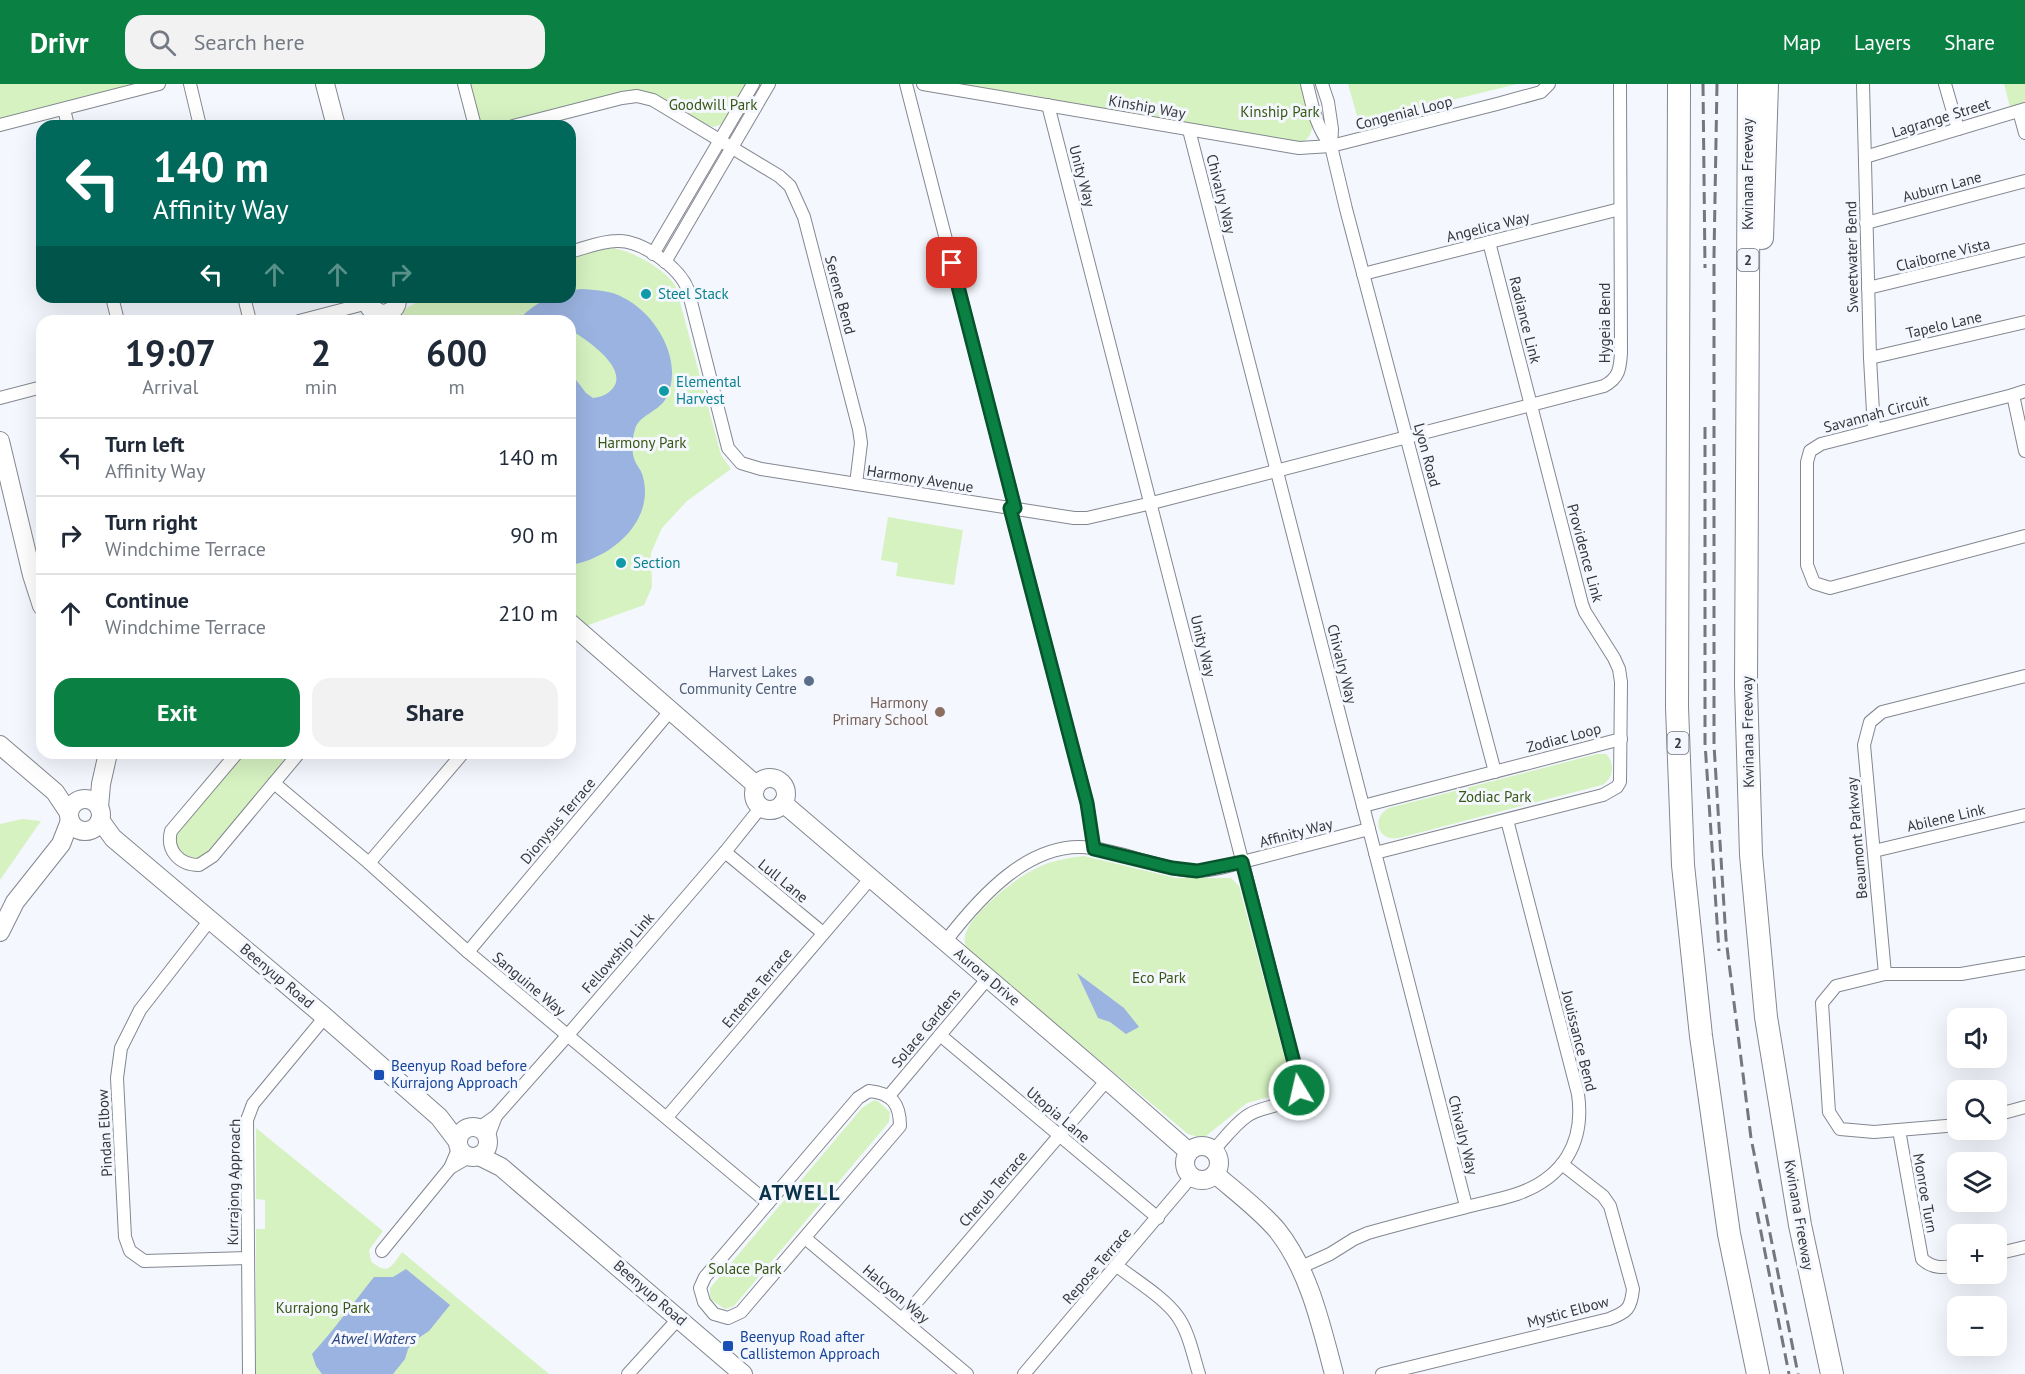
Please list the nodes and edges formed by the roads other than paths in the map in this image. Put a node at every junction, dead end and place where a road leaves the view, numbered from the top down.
1 (159, 84) edge
2 (190, 84) edge
3 (325, 84) edge
4 (464, 84) edge
5 (753, 84) edge
6 (769, 84) edge
7 (906, 84) edge
8 (923, 84) edge
9 (1307, 84) edge
10 (1322, 84) edge
11 (1550, 84) edge
12 (1620, 84) edge
13 (1673, 84) edge
14 (1749, 84) edge
15 (1767, 84) edge
16 (1863, 84) edge
17 (1945, 84) edge
18 (1678, 95) edge
19 (1048, 105) junction
20 (64, 109) junction
21 (2022, 110) edge
22 (67, 120) edge
23 (199, 120) edge
24 (334, 120) edge
25 (473, 120) edge
26 (536, 120) edge
27 (0, 125) edge
28 (1958, 129) junction
29 (1190, 130) junction
30 (2025, 133) edge
31 (720, 140) junction
32 (1331, 146) junction
33 (731, 147) junction
34 (1865, 157) junction
35 (2025, 181) edge
36 (1620, 209) junction
37 (1866, 223) junction
38 (1489, 242) junction
39 (2025, 250) edge
40 (576, 251) edge
41 (653, 254) junction
42 (665, 262) junction
43 (1363, 274) junction
44 (1868, 288) junction
45 (358, 303) edge
46 (370, 303) edge
47 (319, 315) edge
48 (382, 315) edge
49 (2025, 322) edge
50 (1870, 358) junction
51 (1748, 383) junction
52 (36, 389) edge
53 (2019, 393) edge
54 (0, 398) edge
55 (1531, 405) junction
56 (1874, 430) junction
57 (1407, 438) junction
58 (0, 441) edge
59 (2025, 451) edge
60 (1277, 471) junction
61 (856, 484) junction
62 (1152, 503) junction
63 (1012, 508) junction
64 (2025, 536) edge
65 (36, 587) edge
66 (576, 629) edge
67 (2025, 676) edge
68 (671, 710) junction
69 (1621, 739) junction
70 (0, 745) edge
71 (107, 759) edge
72 (232, 759) edge
73 (294, 759) edge
74 (458, 759) edge
75 (1495, 772) junction
76 (274, 783) junction
77 (756, 785) junction
78 (783, 803) junction
79 (1363, 806) junction
80 (760, 807) junction
81 (2025, 815) edge
82 (84, 816) junction
83 (1507, 820) junction
84 (1369, 829) junction
85 (1094, 849) junction
86 (1874, 850) junction
87 (725, 852) junction
88 (1375, 853) junction
89 (1242, 862) junction
90 (369, 863) junction
91 (870, 879) junction
92 (210, 920) junction
93 (0, 932) edge
94 (823, 933) junction
95 (945, 942) junction
96 (468, 952) junction
97 (2025, 963) edge
98 (1885, 974) junction
99 (988, 978) junction
100 (326, 1017) junction
101 (940, 1035) junction
102 (567, 1036) junction
103 (1107, 1080) junction
104 (888, 1097) junction
105 (2025, 1107) edge
106 (2007, 1112) edge
107 (667, 1117) junction
108 (1947, 1126) edge
109 (1899, 1130) junction
110 (1059, 1136) junction
111 (474, 1142) junction
112 (1214, 1151) junction
113 (1189, 1152) junction
114 (1562, 1164) junction
115 (1215, 1174) junction
116 (1191, 1177) junction
117 (768, 1203) junction
118 (1466, 1206) junction
119 (1158, 1218) junction
120 (805, 1238) junction
121 (2025, 1246) edge
122 (382, 1251) dead end
123 (2007, 1251) edge
124 (248, 1258) junction
125 (1117, 1266) junction
126 (1947, 1267) edge
127 (1299, 1268) junction
128 (679, 1318) junction
129 (902, 1319) junction
130 (632, 1372) edge
131 (249, 1374) edge
132 (743, 1374) edge
133 (967, 1374) edge
134 (1024, 1374) edge
135 (1198, 1374) edge
136 (1334, 1374) edge
137 (1383, 1374) edge
138 (1758, 1374) edge
139 (1832, 1374) edge

1 - 20 street
2 - 23 street
3 - 24 street
4 - 25 street
5 - 31 street
6 - 33 street
7 - 63 street
8 - 19 street, Kinship Way
9 - 32 street, Lyon Road
10 - 32 street, Lyon Road
11 - 32 street, Congenial Loop
12 - 36 street, Hygeia Bend
13 - 18 highway, 2
14 - 51 highway, Kwinana Freeway / 2
15 - 51 highway, 2
16 - 34 street, Sweetwater Bend
17 - 28 street
18 - 138 highway, 2
19 - 29 street, Kinship Way
19 - 62 street, Unity Way
20 - 22 street
20 - 27 street
21 - 28 street, Lagrange Street
21 - 30 street
26 - 31 street, Serene Bend
28 - 34 street, Lagrange Street
29 - 32 street, Kinship Way
29 - 60 street, Chivalry Way
31 - 33 street, Serene Bend
31 - 41 street
32 - 43 street, Lyon Road
33 - 42 street
33 - 61 street, Serene Bend
34 - 37 street, Sweetwater Bend
35 - 37 street, Auburn Lane
36 - 38 street, Angelica Way
36 - 55 street, Hygeia Bend
37 - 44 street, Sweetwater Bend
38 - 43 street, Angelica Way
38 - 55 street, Radiance Link
39 - 44 street, Claiborne Vista
40 - 41 street, Harmony Avenue
41 - 42 street, Harmony Avenue
42 - 61 street, Harmony Avenue
43 - 57 street, Lyon Road
44 - 50 street, Sweetwater Bend
45 - 47 street
46 - 48 street
49 - 50 street, Tapelo Lane
50 - 56 street, Sweetwater Bend
51 - 139 highway, Kwinana Freeway / 2
52 - 54 street
53 - 56 street, Savannah Circuit
53 - 59 street, Savannah Circuit
55 - 57 street, Hygeia Bend
55 - 69 street, Providence Link
56 - 64 street, Savannah Circuit
57 - 60 street, Harmony Avenue
57 - 75 street, Lyon Road
58 - 65 street
60 - 62 street, Harmony Avenue
60 - 79 street, Chivalry Way
61 - 63 street, Harmony Avenue
62 - 63 street, Harmony Avenue
62 - 89 street, Unity Way
63 - 85 street
66 - 68 street
67 - 86 street, Beaumont Parkway
68 - 77 street
68 - 96 street, Dionysus Terrace
69 - 75 street, Zodiac Loop
69 - 83 street, Zodiac Loop
70 - 82 street, Beenyup Road
71 - 82 street
72 - 76 street
73 - 76 street
74 - 90 street
75 - 79 street, Zodiac Loop
76 - 90 street, Sanguine Way
77 - 78 street
77 - 80 street
78 - 80 street
78 - 91 street, Aurora Drive
79 - 84 street, Chivalry Way
80 - 87 street, Fellowship Link
81 - 86 street, Abilene Link
82 - 92 street, Beenyup Road
82 - 93 street
83 - 88 street, Zodiac Loop
83 - 114 street, Jouissance Bend
84 - 88 street, Chivalry Way
84 - 89 street, Affinity Way
85 - 89 street, Affinity Way
85 - 95 street, Affinity Way
86 - 98 street, Beaumont Parkway
87 - 94 street, Lull Lane
87 - 102 street, Fellowship Link
88 - 118 street, Chivalry Way
89 - 112 street, Unity Way
90 - 96 street, Sanguine Way
91 - 94 street, Entente Terrace
91 - 95 street, Aurora Drive
92 - 100 street, Beenyup Road
92 - 124 street, Pindan Elbow
94 - 107 street, Entente Terrace
95 - 99 street, Aurora Drive
96 - 102 street, Sanguine Way
97 - 98 street
98 - 109 street
99 - 101 street, Solace Gardens
99 - 103 street, Aurora Drive
100 - 111 street, Beenyup Road
100 - 124 street, Kurrajong Approach
101 - 104 street, Solace Gardens
101 - 110 street, Utopia Lane
102 - 107 street, Sanguine Way
102 - 111 street, Fellowship Link
103 - 110 street, Cherub Terrace
103 - 113 street, Aurora Drive
104 - 117 street
104 - 120 street
105 - 106 street
107 - 117 street, Sanguine Way
108 - 109 street
109 - 126 street, Monroe Turn
110 - 119 street, Utopia Lane
110 - 129 street, Cherub Terrace
111 - 122 street
111 - 128 street, Beenyup Road
112 - 113 street
112 - 115 street
113 - 116 street
114 - 118 street, Jouissance Bend
114 - 137 street, Mystic Elbow
115 - 116 street
115 - 127 street
116 - 119 street, Repose Terrace
117 - 120 street
118 - 127 street, Jouissance Bend
119 - 125 street, Repose Terrace
120 - 129 street, Halcyon Way
121 - 123 street
124 - 131 street, Kurrajong Approach
125 - 134 street, Repose Terrace
125 - 135 street
127 - 136 street
128 - 130 street
128 - 132 street, Beenyup Road
129 - 133 street, Halcyon Way

